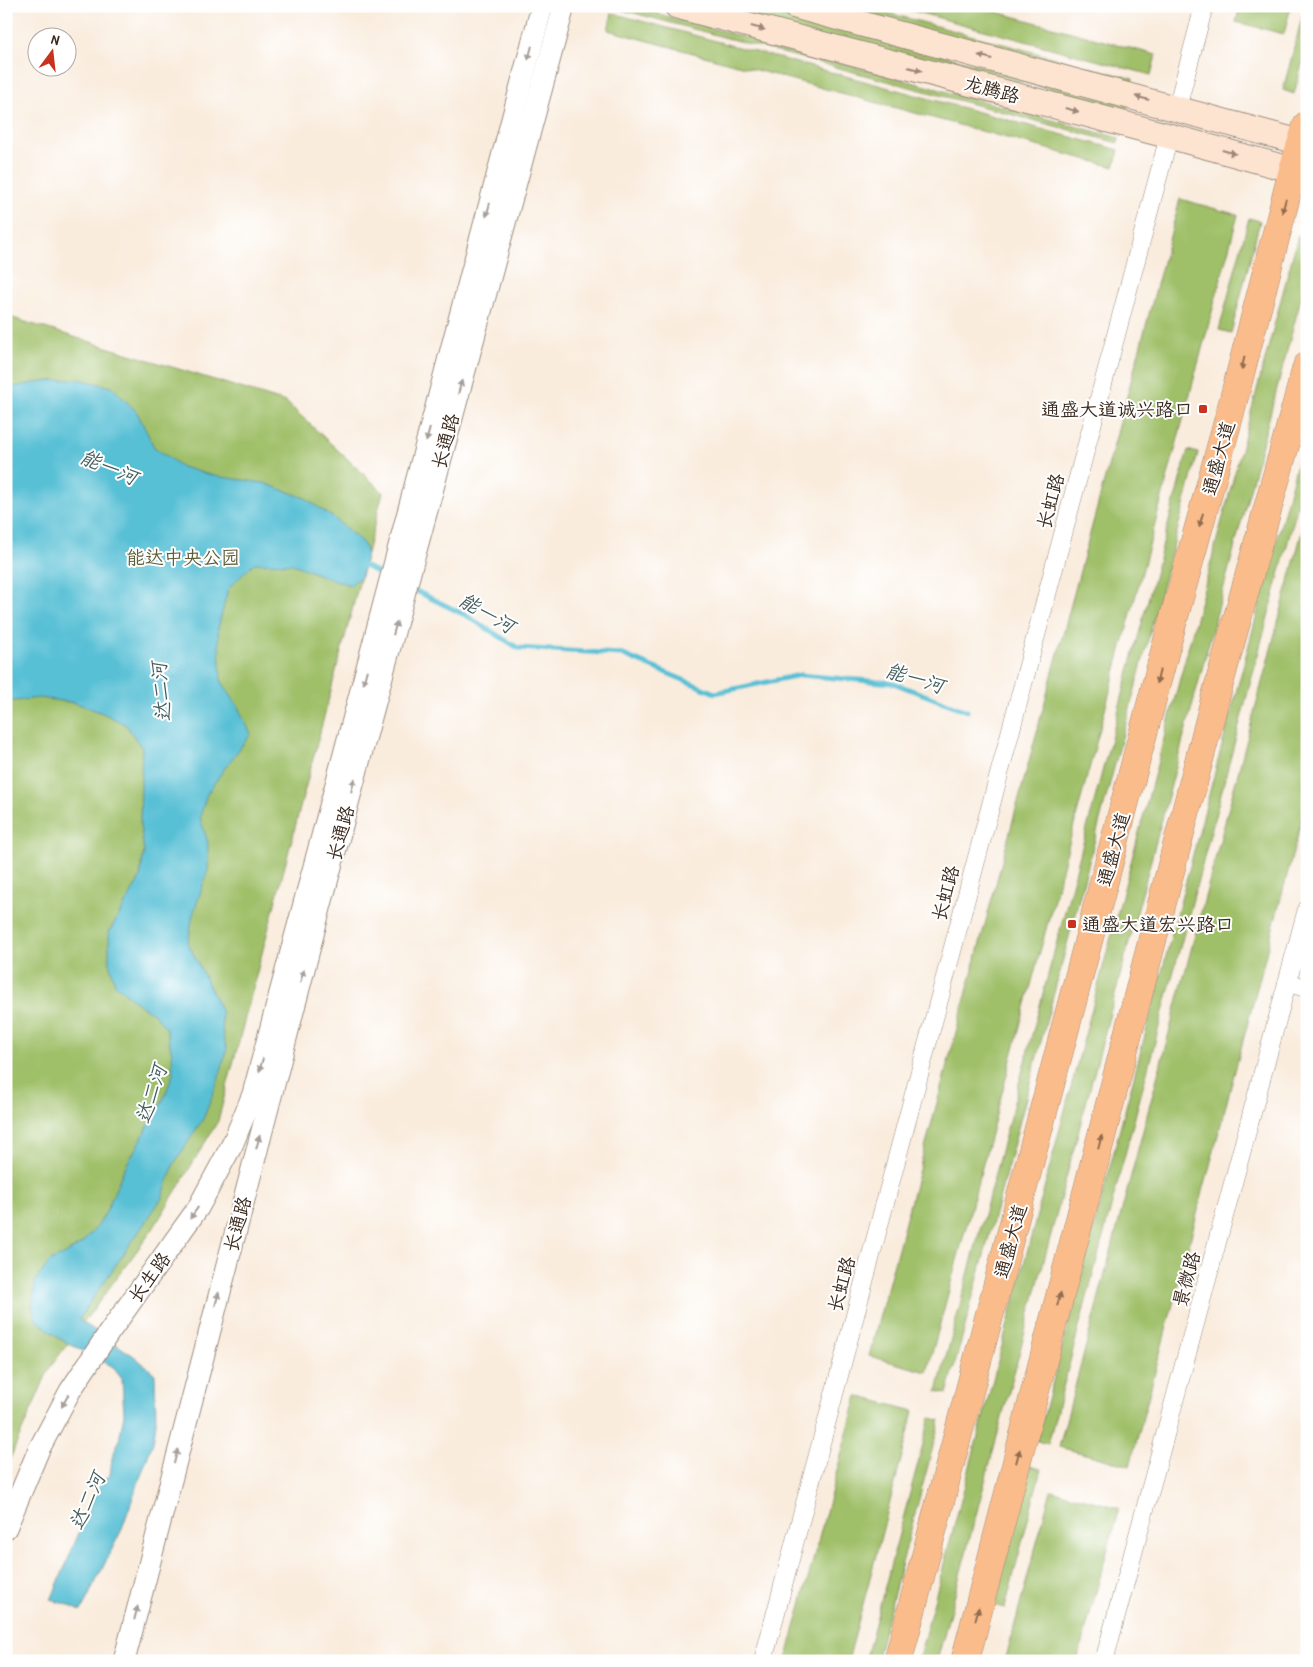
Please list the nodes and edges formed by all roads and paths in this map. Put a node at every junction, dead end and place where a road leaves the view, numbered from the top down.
1 (542, 6) edge
2 (564, 6) edge
3 (677, 6) edge
4 (795, 6) edge
5 (1204, 6) edge
6 (1177, 108) junction
7 (1169, 136) junction
8 (1305, 137) edge
9 (1300, 172) edge
10 (1307, 366) edge
11 (1307, 909) edge
12 (1287, 983) junction
13 (1307, 988) edge
14 (274, 1018) joint
15 (6, 1528) edge
16 (124, 1661) edge
17 (763, 1661) edge
18 (898, 1661) edge
19 (965, 1661) edge
20 (1104, 1661) edge

1 -> 14 street, 长通路
16 -> 2 street, 长通路
3 -> 7 main road, 龙腾路
6 -> 4 main road, 龙腾路
5 - 6 street
6 - 8 main road, 龙腾路
7 -> 9 main road, 龙腾路
7 - 17 street, 长虹路
8 - 9 main road, 通盛大道
9 -> 18 main road, 通盛大道
19 -> 10 main road
11 - 12 street, 景微路
12 - 13 street
12 - 20 street, 景微路
14 -> 15 street, 长生路

